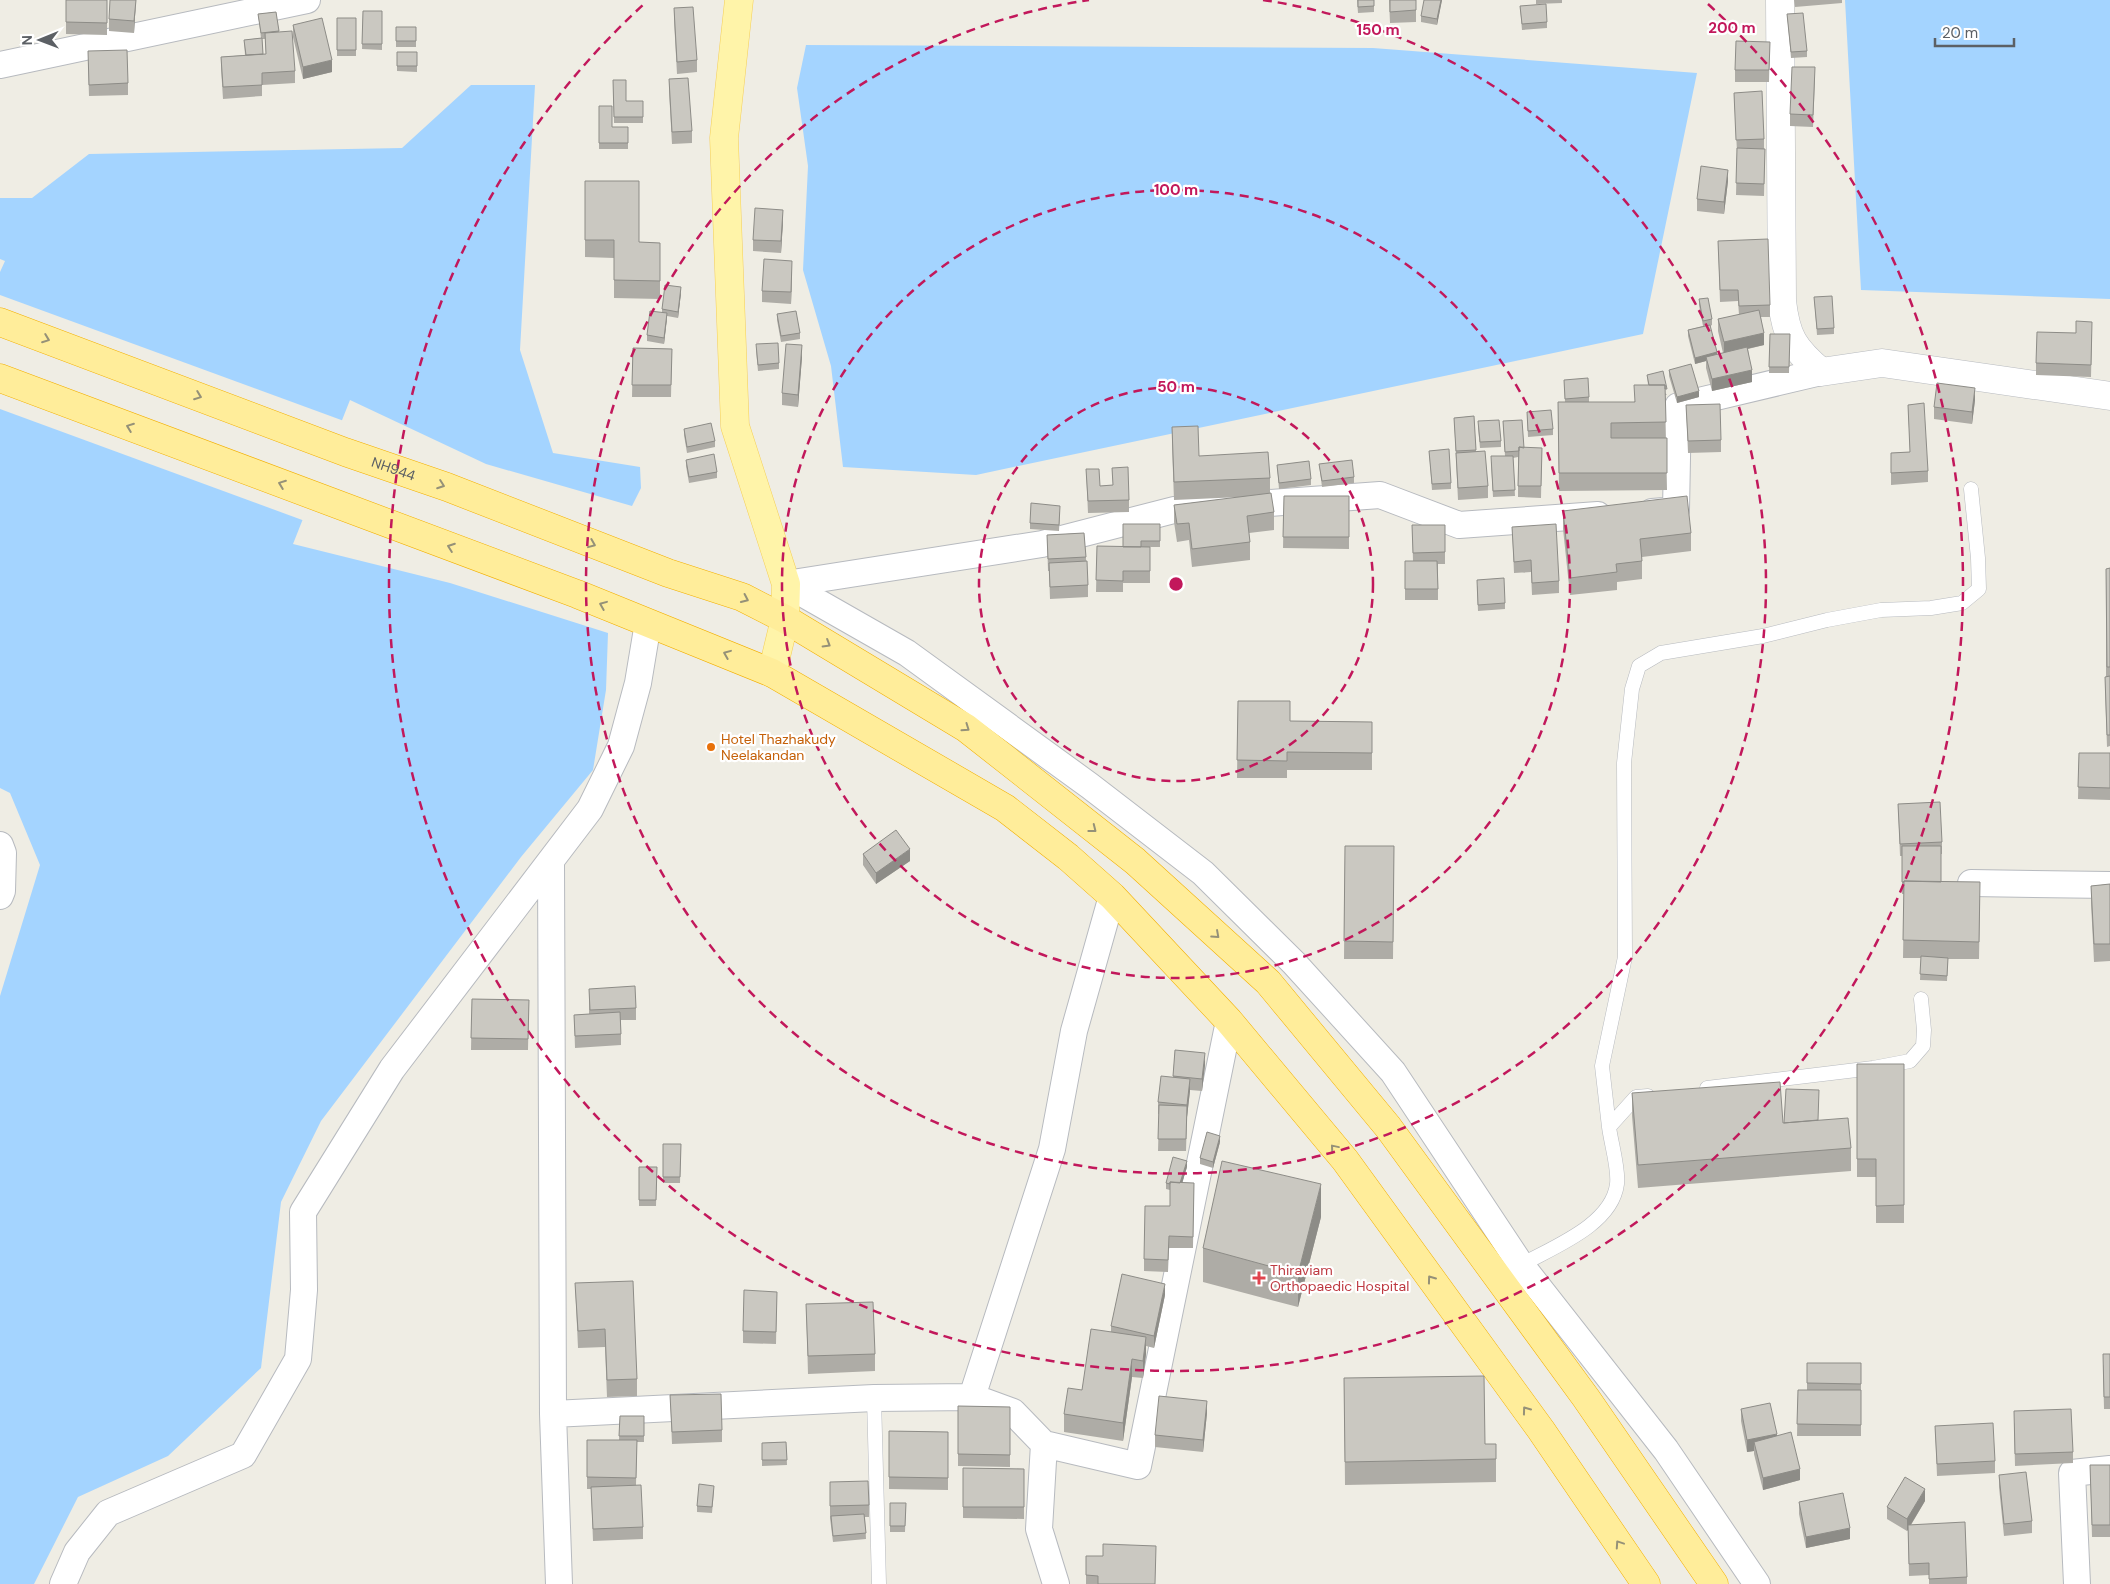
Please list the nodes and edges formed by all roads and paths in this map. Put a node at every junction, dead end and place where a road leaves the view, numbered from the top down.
1 (307, 0) edge
2 (739, 0) edge
3 (1780, 0) edge
4 (0, 65) edge
5 (0, 322) edge
6 (1821, 372) junction
7 (0, 378) edge
8 (2110, 396) edge
9 (1971, 489) dead end
10 (786, 584) junction
11 (785, 619) junction
12 (648, 623) junction
13 (772, 673) junction
14 (0, 845) edge
15 (551, 860) junction
16 (1971, 884) edge
17 (2110, 885) edge
18 (0, 896) edge
19 (1112, 896) junction
20 (1921, 999) dead end
21 (1229, 1021) junction
22 (1695, 1090) edge
23 (1665, 1093) edge
24 (1609, 1128) junction
25 (1521, 1265) junction
26 (972, 1397) junction
27 (874, 1398) junction
28 (553, 1414) junction
29 (1044, 1444) junction
30 (2110, 1469) edge
31 (63, 1584) edge
32 (559, 1584) edge
33 (878, 1584) edge
34 (1056, 1584) edge
35 (1646, 1584) edge
36 (1714, 1584) edge
37 (1757, 1584) edge
38 (2077, 1584) edge

1 - 4 street
2 - 10 main road
3 - 6 street
5 -> 11 highway, NH944 / NH944
6 - 8 street
6 - 10 street
12 -> 7 highway
9 - 24 lane
10 - 11 main road
10 - 25 street
11 - 13 main road
11 -> 36 highway, NH944
13 -> 12 highway
12 - 15 street
13 - 19 highway
14 - 18 street
15 - 28 street
15 - 31 street
16 - 17 street
19 - 21 highway
19 - 26 street
20 - 22 lane
21 - 29 street
35 -> 21 highway
23 - 24 lane
24 - 25 lane
25 - 37 street
26 - 27 street
26 - 29 street
27 - 28 street
27 - 33 lane
28 - 32 street
29 - 34 street
30 - 38 street

